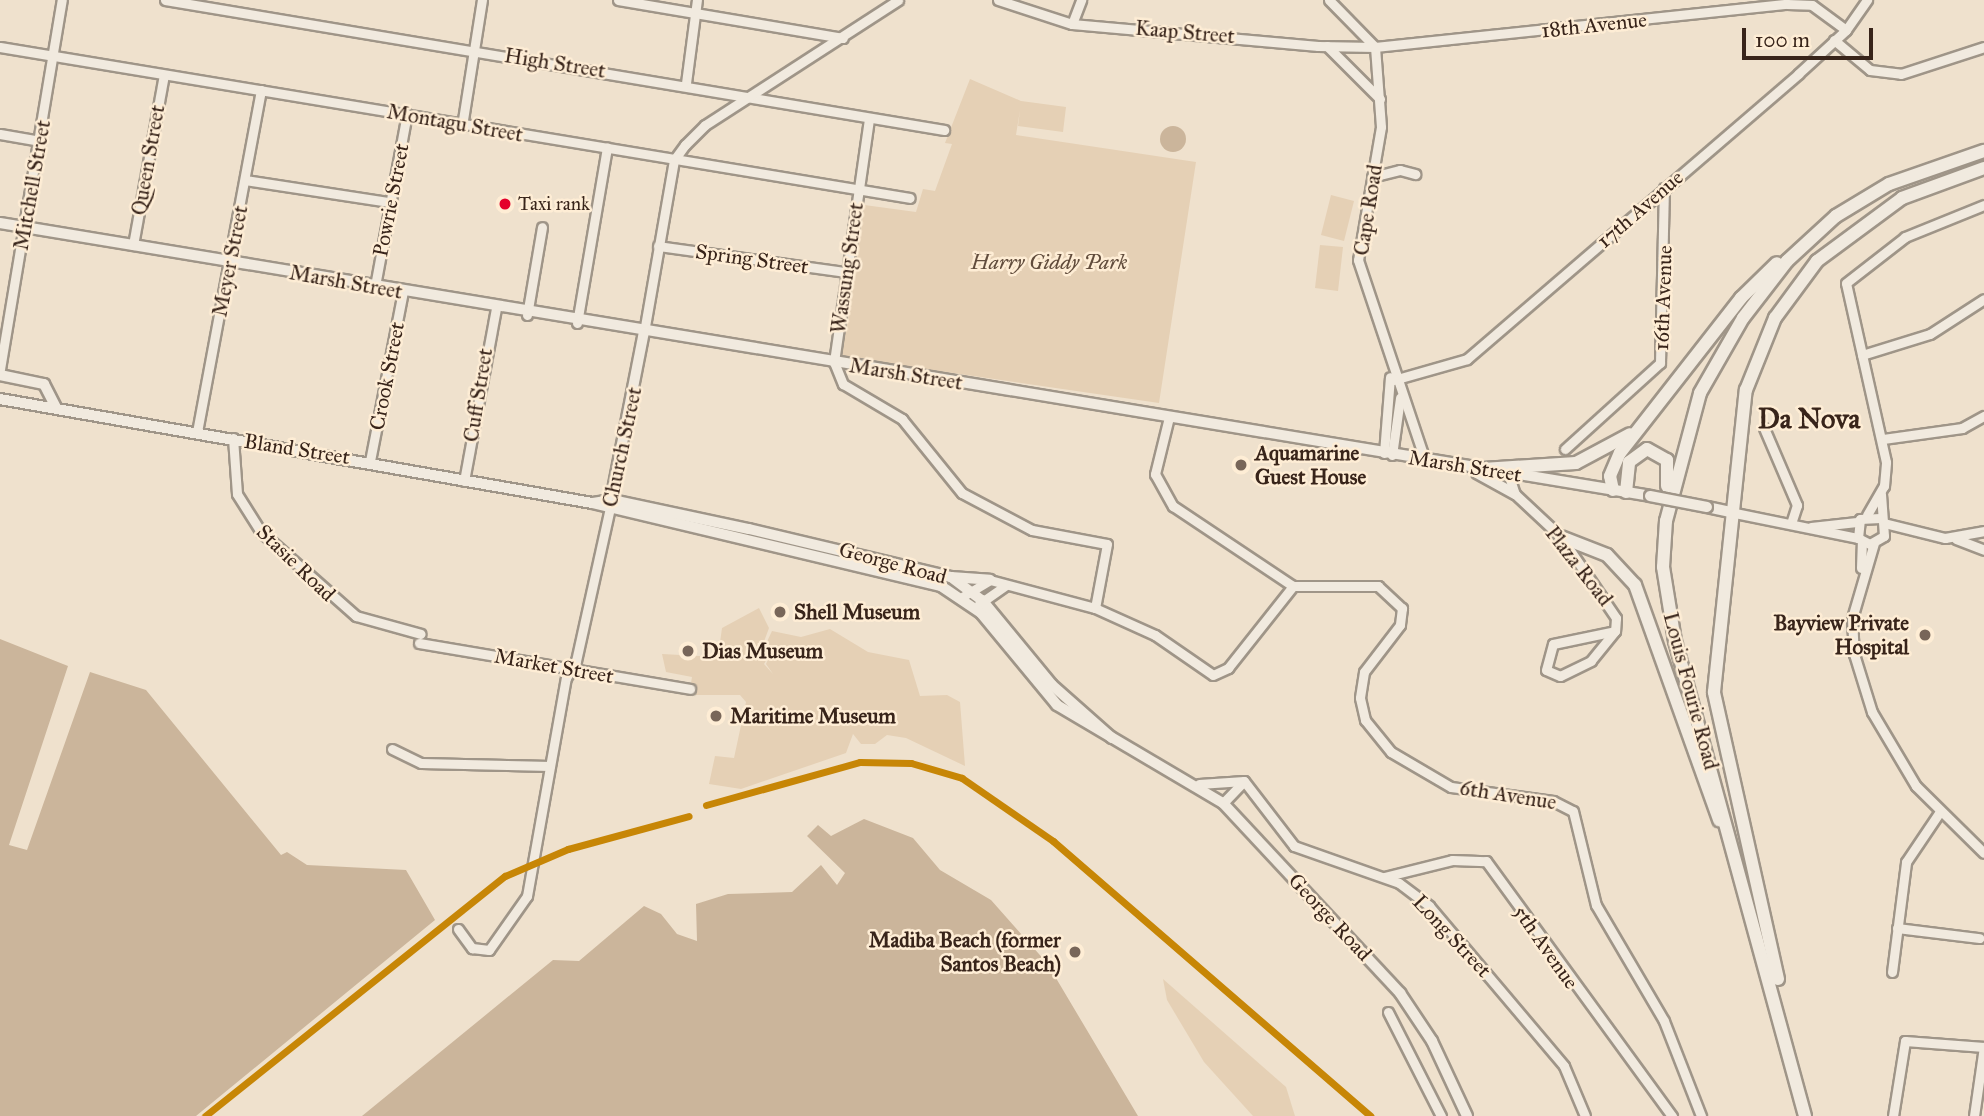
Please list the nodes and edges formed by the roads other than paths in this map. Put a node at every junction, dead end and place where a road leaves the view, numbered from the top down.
1 (62, 0) edge
2 (165, 0) edge
3 (482, 0) edge
4 (618, 0) edge
5 (696, 0) edge
6 (898, 0) edge
7 (998, 0) edge
8 (1081, 0) edge
9 (1329, 0) edge
10 (1867, 0) edge
11 (694, 14) junction
12 (1072, 24) junction
13 (1846, 30) junction
14 (843, 38) junction
15 (1834, 40) junction
16 (1327, 46) junction
17 (0, 47) edge
18 (1375, 47) junction
19 (1984, 47) edge
20 (476, 51) junction
21 (53, 56) junction
22 (164, 75) junction
23 (778, 78) junction
24 (686, 83) junction
25 (261, 90) junction
26 (750, 95) junction
27 (1381, 100) junction
28 (780, 101) junction
29 (407, 114) junction
30 (869, 119) junction
31 (462, 126) junction
32 (944, 130) dead end
33 (0, 134) edge
34 (40, 141) junction
35 (607, 148) junction
36 (1984, 153) edge
37 (674, 160) junction
38 (1984, 168) edge
39 (1415, 174) dead end
40 (1372, 177) junction
41 (245, 180) junction
42 (1664, 188) junction
43 (858, 191) junction
44 (910, 198) dead end
45 (389, 202) junction
46 (1984, 205) edge
47 (1836, 216) junction
48 (0, 223) edge
49 (25, 227) junction
50 (542, 228) dead end
51 (133, 245) junction
52 (658, 246) junction
53 (230, 261) junction
54 (845, 272) junction
55 (1772, 280) junction
56 (375, 286) junction
57 (403, 292) junction
58 (1984, 299) edge
59 (496, 309) junction
60 (5, 313) edge
61 (527, 315) junction
62 (577, 323) junction
63 (644, 332) junction
64 (1862, 355) junction
65 (834, 362) junction
66 (0, 369) edge
67 (0, 375) edge
68 (1394, 380) junction
69 (1400, 393) junction
70 (0, 399) edge
71 (56, 408) junction
72 (1984, 416) edge
73 (1169, 417) junction
74 (1645, 424) junction
75 (1763, 428) dead end
76 (197, 432) junction
77 (233, 438) junction
78 (1883, 439) junction
79 (1564, 449) dead end
80 (1388, 454) junction
81 (1425, 460) junction
82 (370, 461) junction
83 (1445, 463) junction
84 (1483, 469) junction
85 (1508, 473) junction
86 (464, 481) junction
87 (1619, 491) junction
88 (1881, 492) junction
89 (1515, 494) junction
90 (610, 506) junction
91 (1730, 512) junction
92 (1867, 515) junction
93 (1665, 521) junction
94 (1882, 521) junction
95 (1857, 522) junction
96 (1791, 524) junction
97 (1811, 527) junction
98 (1984, 531) edge
99 (1907, 533) junction
100 (1561, 537) junction
101 (1955, 538) junction
102 (1860, 540) junction
103 (1878, 541) junction
104 (1984, 550) edge
105 (951, 577) junction
106 (1860, 577) junction
107 (990, 580) junction
108 (1008, 585) junction
109 (1293, 586) junction
110 (965, 593) junction
111 (979, 604) junction
112 (1095, 608) junction
113 (1615, 631) junction
114 (420, 638) joint
115 (572, 670) junction
116 (690, 689) dead end
117 (392, 749) dead end
118 (550, 766) junction
119 (1244, 780) junction
120 (1199, 784) junction
121 (1223, 803) junction
122 (1940, 813) junction
123 (1984, 853) edge
124 (1741, 872) junction
125 (1382, 878) junction
126 (1897, 928) junction
127 (458, 929) dead end
128 (1979, 938) dead end
129 (1892, 972) dead end
130 (1388, 1012) dead end
131 (1984, 1047) edge
132 (1441, 1116) edge
133 (1467, 1116) edge
134 (1585, 1116) edge
135 (1672, 1116) edge
136 (1701, 1116) edge
137 (1808, 1116) edge
138 (1893, 1116) edge
139 (1974, 1116) edge

1 - 21 street, Mitchell Street
2 - 20 street, High Street
3 - 20 street
4 - 11 street
5 - 11 street
6 - 14 street, Church Street
7 - 12 street, Kaap Street
8 - 12 street
9 - 18 street
10 - 13 street, 17th Avenue
11 - 14 street
11 - 24 street
12 - 16 street, Kaap Street
13 - 15 street, 17th Avenue
13 - 18 street, 18th Avenue
14 - 23 street, Church Street
15 - 19 street
15 - 42 street, 17th Avenue
16 - 18 street, Kaap Street
16 - 27 street
17 - 21 street, Montagu Street
18 - 27 street, Cape Road
20 - 24 street, High Street
20 - 31 street
21 - 22 street, Montagu Street
21 - 34 street, Mitchell Street
22 - 25 street, Montagu Street
22 - 51 street, Queen Street
23 - 26 street, Church Street
23 - 28 street
24 - 26 street, High Street
25 - 29 street, Montagu Street
25 - 41 street, Meyer Street
26 - 28 street, High Street
26 - 37 street, Church Street
27 - 40 street, Cape Road
28 - 30 street, High Street
29 - 31 street, Montagu Street
29 - 45 street, Powrie Street
30 - 32 street, High Street
30 - 43 street, Wassung Street
31 - 35 street, Montagu Street
33 - 34 street
34 - 49 street, Mitchell Street
35 - 37 street, Montagu Street
35 - 62 street
36 - 47 main road, Louis Fourie Road
36 - 55 main road, Louis Fourie Road
37 - 43 street, Montagu Street
37 - 52 street, Church Street
38 - 91 main road
39 - 40 street
40 - 68 street, Cape Road
41 - 45 street
41 - 53 street, Meyer Street
42 - 68 street, 17th Avenue
42 - 79 street, 16th Avenue
43 - 44 street, Montagu Street
43 - 54 street, Wassung Street
45 - 56 street, Powrie Street
46 - 64 street
47 - 55 main road, Louis Fourie Road
47 - 74 main road
48 - 49 street, Marsh Street
49 - 51 street, Marsh Street
49 - 60 street, Mitchell Street
50 - 61 street
51 - 53 street, Marsh Street
52 - 54 street, Spring Street
52 - 63 street, Church Street
53 - 56 street, Marsh Street
53 - 76 street, Meyer Street
54 - 65 street, Wassung Street
55 - 93 main road, Louis Fourie Road
56 - 57 street, Marsh Street
57 - 59 street, Marsh Street
57 - 82 street, Crook Street
58 - 64 street
59 - 61 street, Marsh Street
59 - 86 street, Cuff Street
60 - 66 street, Mitchell Street
61 - 62 street, Marsh Street
62 - 63 street, Marsh Street
63 - 65 street, Marsh Street
63 - 90 street, Church Street
64 - 78 street
65 - 73 street, Marsh Street
65 - 112 street, Wassung Street
67 - 71 street
68 - 69 street, Cape Road
68 - 80 street
69 - 80 street, Cape Road
69 - 81 street, Cape Road
70 - 71 street, Bland Street
71 - 76 street, Bland Street
72 - 78 street
73 - 80 street, Marsh Street
73 - 109 street
74 - 84 main road
74 - 87 main road
75 - 96 street
76 - 77 street, Bland Street
77 - 82 street, Bland Street
77 - 114 street, Stasie Road
78 - 88 street
80 - 81 street, Marsh Street
81 - 83 street, Marsh Street
82 - 86 street, Bland Street
83 - 84 street, Marsh Street
83 - 89 street
84 - 85 street, Marsh Street
85 - 87 street, Marsh Street
85 - 89 street, Plaza Road
86 - 90 street, Bland Street
87 - 91 street, Marsh Street, bridge
87 - 93 main road
88 - 92 street
88 - 94 street
89 - 100 street, Plaza Road
90 - 105 street, George Road
90 - 110 street, George Road
90 - 115 street, Church Street
91 - 96 street, Marsh Street
91 - 137 main road
92 - 94 street
92 - 95 street
93 - 124 main road, Louis Fourie Road
94 - 99 street
94 - 103 street
95 - 97 street, Marsh Street
95 - 102 street
96 - 97 street, Marsh Street
97 - 102 street, Marsh Street
98 - 101 street
99 - 101 street
99 - 103 street
100 - 113 street, Plaza Road
100 - 124 main road
101 - 104 street
102 - 103 street, Marsh Street
102 - 106 street
103 - 106 street
105 - 107 street
105 - 110 street, George Road
106 - 122 street
107 - 108 street
107 - 110 street
108 - 111 street
108 - 112 street
109 - 112 street
109 - 136 street, 6th Avenue
110 - 111 street, George Road
111 - 120 street, George Road
113 - 113 street, Plaza Road
114 - 115 street, Market Street
115 - 116 street, Market Street
115 - 118 street, Church Street
117 - 118 street
118 - 127 street, Church Street
119 - 120 street
119 - 121 street
119 - 125 street, Long Street
120 - 121 street, George Road
121 - 133 street, George Road
122 - 123 street
122 - 126 street
124 - 137 main road, Louis Fourie Road
125 - 134 street, Long Street
125 - 135 street, 5th Avenue
126 - 128 street
126 - 129 street
130 - 132 street
131 - 138 street
131 - 139 street

